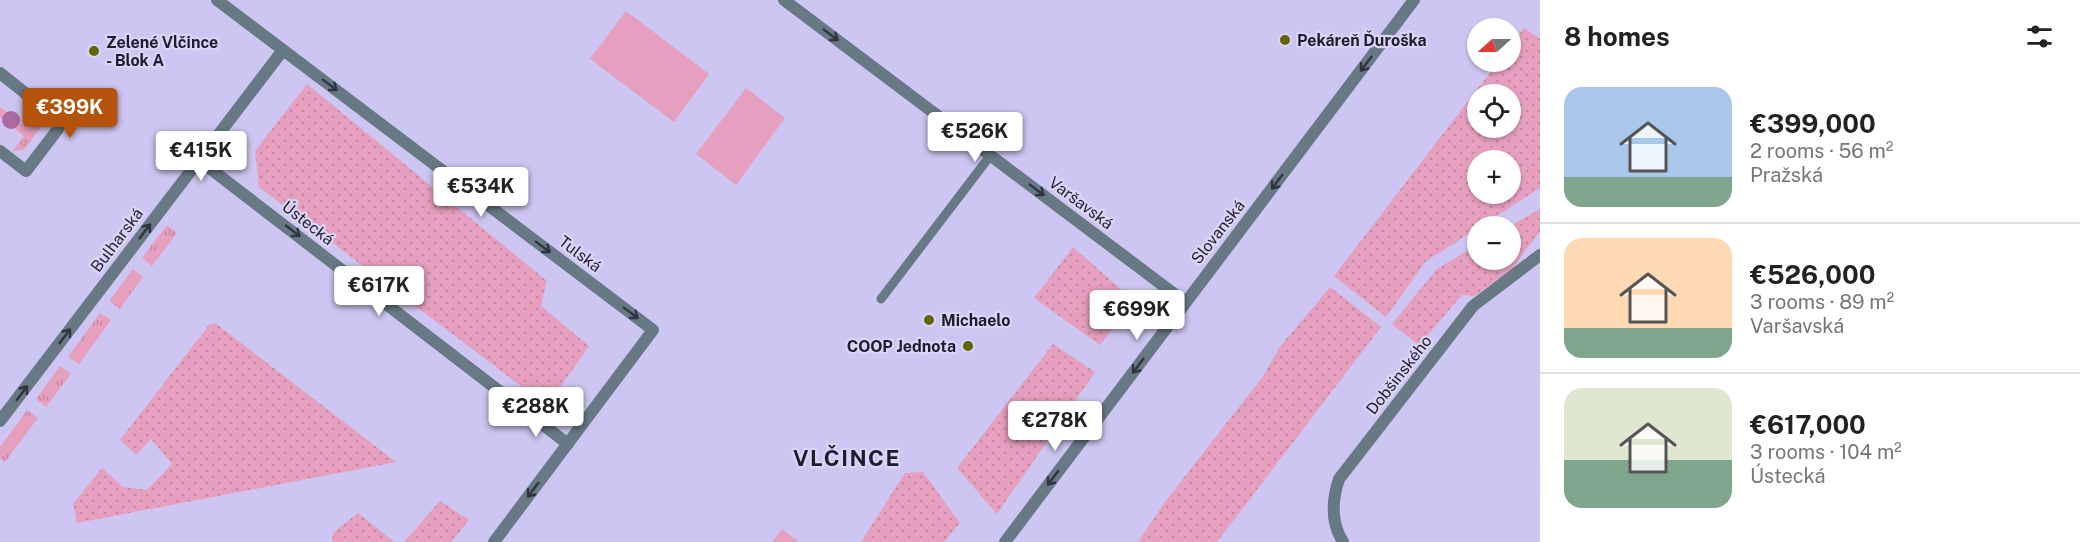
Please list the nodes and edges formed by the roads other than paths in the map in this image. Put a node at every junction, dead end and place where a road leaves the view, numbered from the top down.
1 (217, 0) edge
2 (784, 0) edge
3 (1414, 0) edge
4 (283, 50) junction
5 (0, 73) edge
6 (0, 151) edge
7 (990, 156) junction
8 (199, 160) junction
9 (1540, 255) edge
10 (881, 299) dead end
11 (1185, 302) junction
12 (0, 421) edge
13 (568, 444) junction
14 (494, 542) edge
15 (1005, 542) edge
16 (1343, 542) edge

1 - 4 street, Tulská
2 -> 7 street, Varšavská
3 -> 11 street, Slovanská
4 - 8 street, Bulharská
4 -> 13 street, Tulská
5 - 6 street
7 - 10 lane
7 -> 11 street, Varšavská
12 -> 8 street, Bulharská
8 -> 13 street, Ústecká
9 - 16 street, Dobšinského
11 -> 15 street, Slovanská
13 -> 14 street, Tulská

